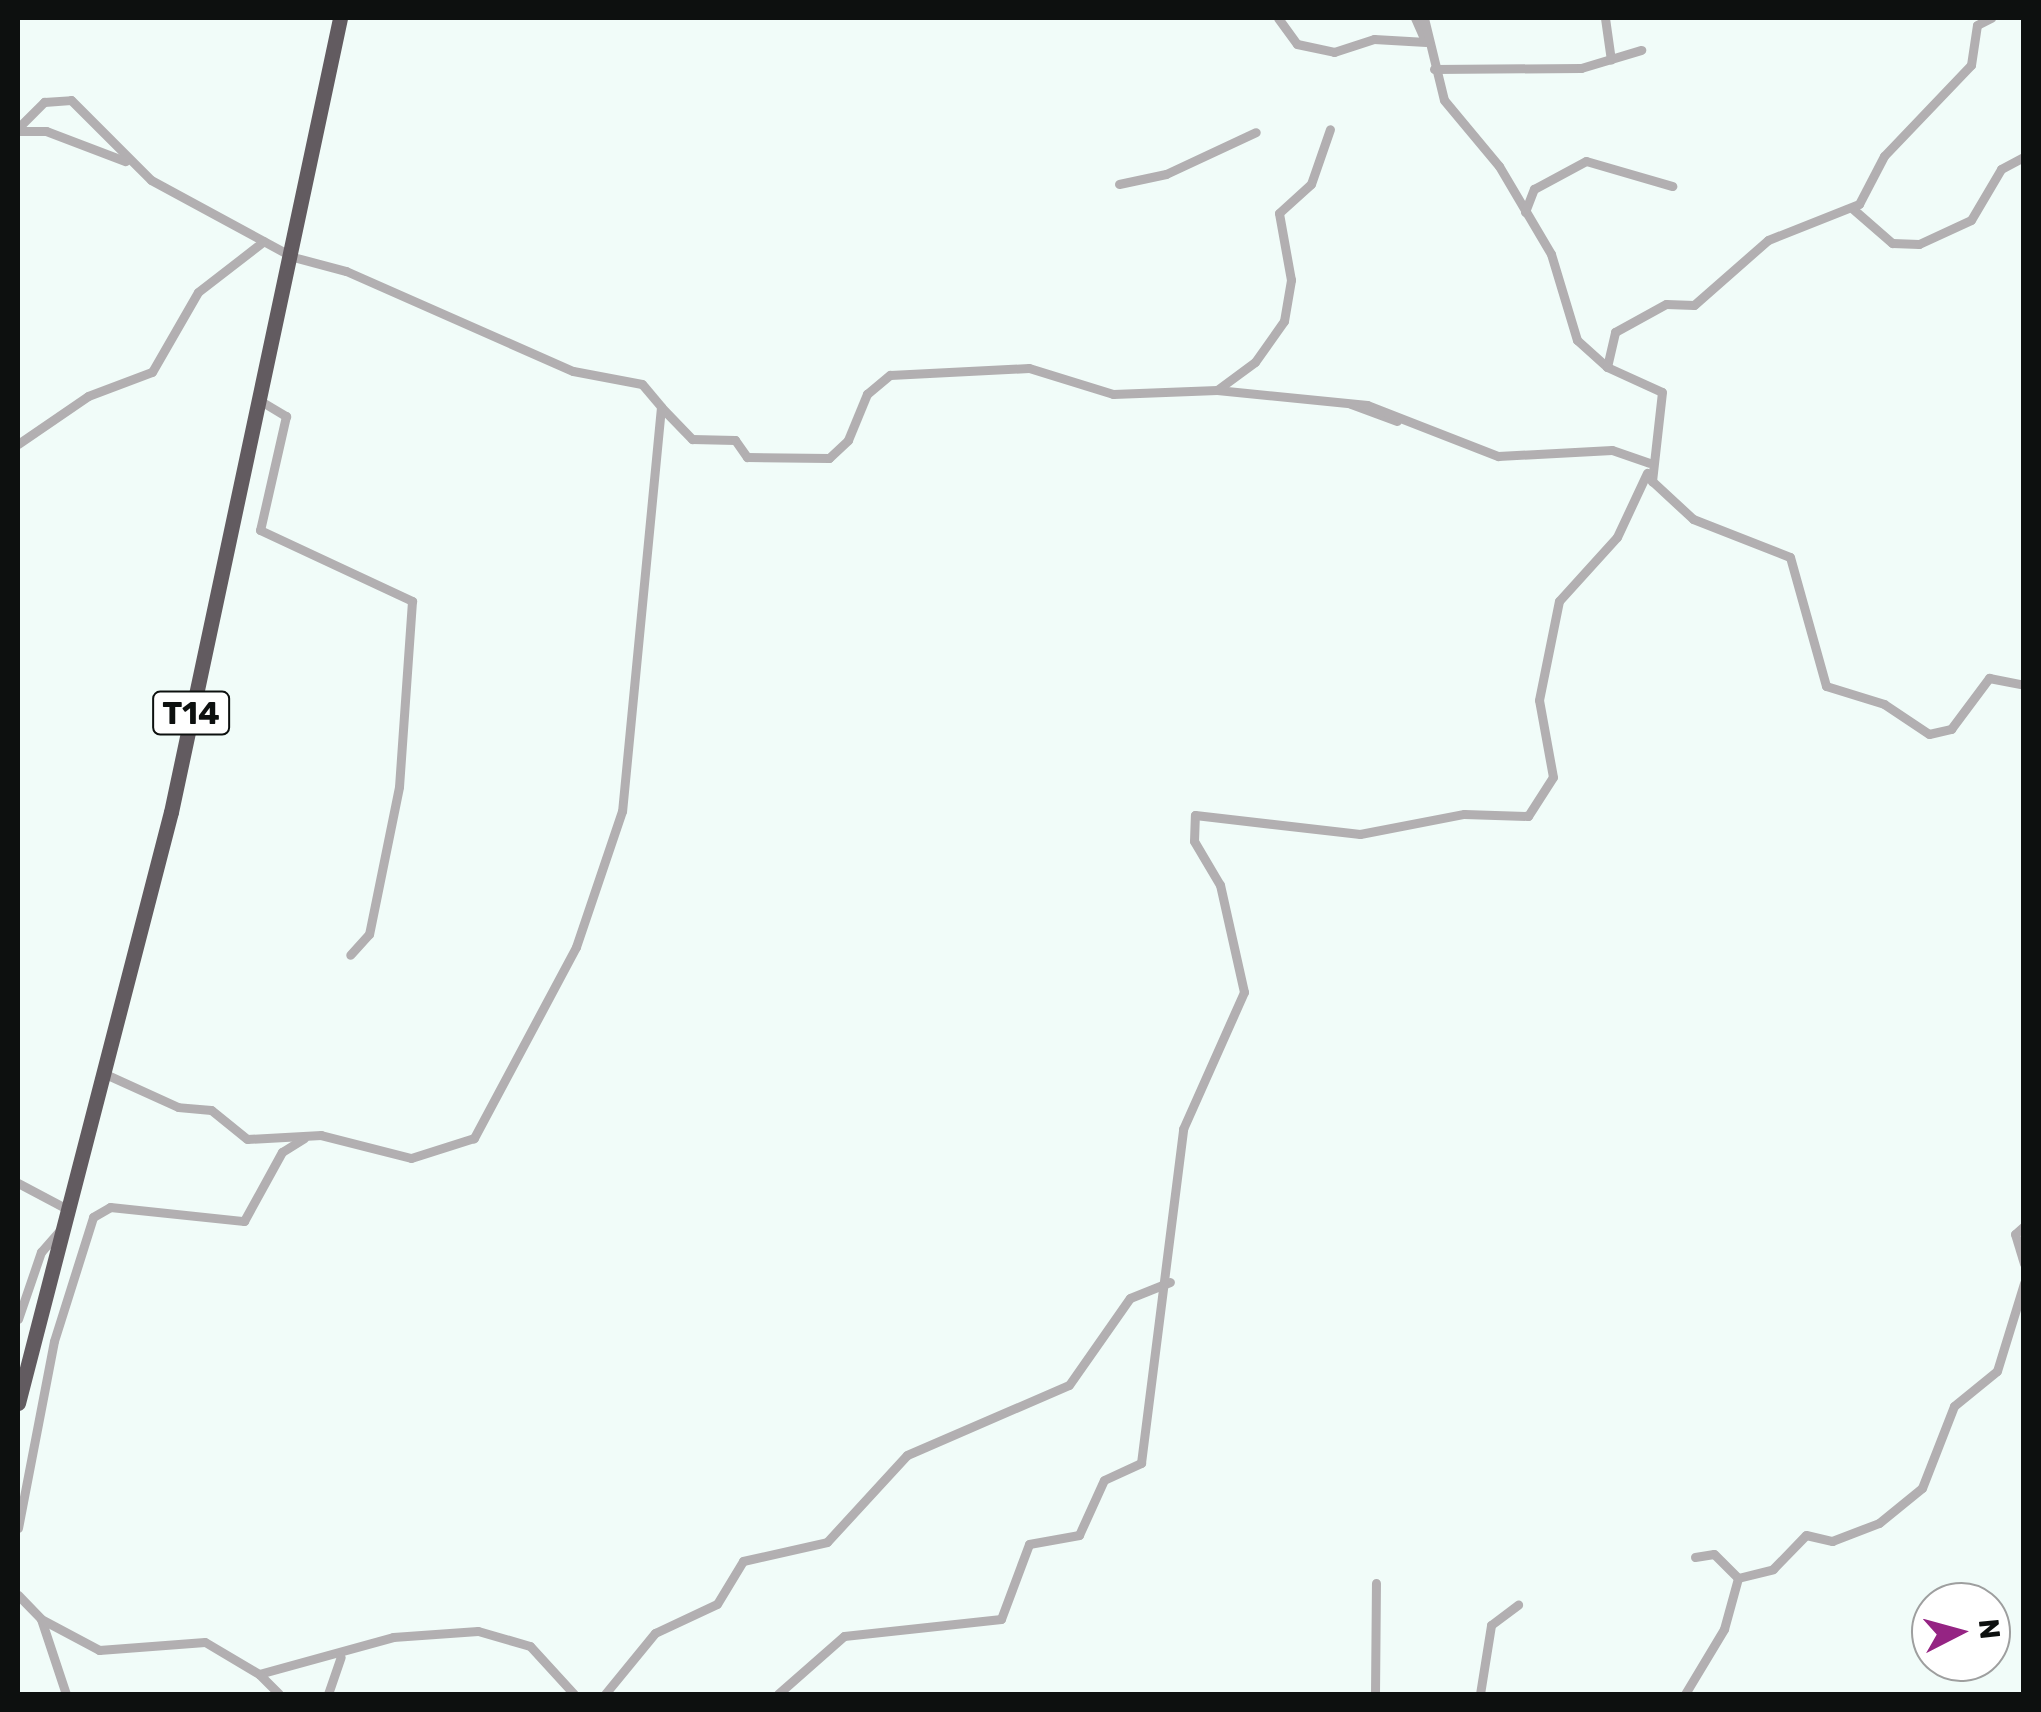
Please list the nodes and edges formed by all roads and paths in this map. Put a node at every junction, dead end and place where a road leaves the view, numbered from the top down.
1 (340, 18) edge
2 (1278, 18) edge
3 (1416, 18) edge
4 (1424, 18) edge
5 (1605, 18) edge
6 (1991, 18) edge
7 (1426, 42) junction
8 (1641, 50) dead end
9 (1612, 60) junction
10 (1434, 68) junction
11 (23, 114) edge
12 (1330, 129) dead end
13 (18, 130) edge
14 (1256, 132) dead end
15 (2024, 157) edge
16 (125, 161) junction
17 (1506, 178) junction
18 (1119, 184) dead end
19 (1672, 186) dead end
20 (1531, 192) junction
21 (1853, 209) junction
22 (1525, 216) junction
23 (264, 241) junction
24 (293, 257) junction
25 (1606, 366) junction
26 (1217, 390) junction
27 (264, 403) junction
28 (661, 408) junction
29 (18, 444) edge
30 (1648, 468) junction
31 (2024, 685) edge
32 (350, 955) dead end
33 (103, 1073) junction
34 (306, 1136) junction
35 (18, 1183) edge
36 (66, 1209) junction
37 (2024, 1226) edge
38 (61, 1230) junction
39 (2024, 1264) edge
40 (1170, 1282) junction
41 (2024, 1283) edge
42 (18, 1298) edge
43 (18, 1316) edge
44 (18, 1403) edge
45 (18, 1528) edge
46 (1695, 1557) dead end
47 (1738, 1578) junction
48 (1376, 1583) dead end
49 (18, 1596) edge
50 (1518, 1605) dead end
51 (41, 1619) junction
52 (341, 1657) junction
53 (259, 1674) junction
54 (66, 1694) edge
55 (279, 1694) edge
56 (328, 1694) edge
57 (574, 1694) edge
58 (605, 1694) edge
59 (778, 1694) edge
60 (1374, 1694) edge
61 (1480, 1694) edge
62 (1685, 1694) edge

1 - 24 highway, T14
2 - 7 street
3 - 7 street
4 - 7 street
5 - 9 street
6 - 21 street
7 - 10 street
8 - 9 street
9 - 10 street
10 - 17 street
11 - 13 street
11 - 16 street
12 - 26 street
13 - 16 street
14 - 18 street
15 - 21 street
16 - 23 street
17 - 20 street
17 - 22 street
19 - 20 street
20 - 22 street
21 - 25 street
22 - 25 street
23 - 24 street
23 - 29 street
24 - 27 highway, T14
24 - 28 street
25 - 30 street
26 - 28 street
26 - 30 street
27 - 32 street
27 - 33 highway, T14
28 - 34 street
30 - 31 street
30 - 40 street
33 - 34 street
33 - 36 highway, T14
34 - 45 street
35 - 36 street
36 - 38 highway, T14
37 - 39 street
38 - 43 street
38 - 44 highway, T14
40 - 58 street
40 - 59 street
41 - 47 street
42 - 43 street
46 - 47 street
47 - 62 street
48 - 60 street
49 - 51 street
50 - 61 street
51 - 53 street
51 - 54 street
52 - 53 street
52 - 56 street
52 - 57 street
53 - 55 street

